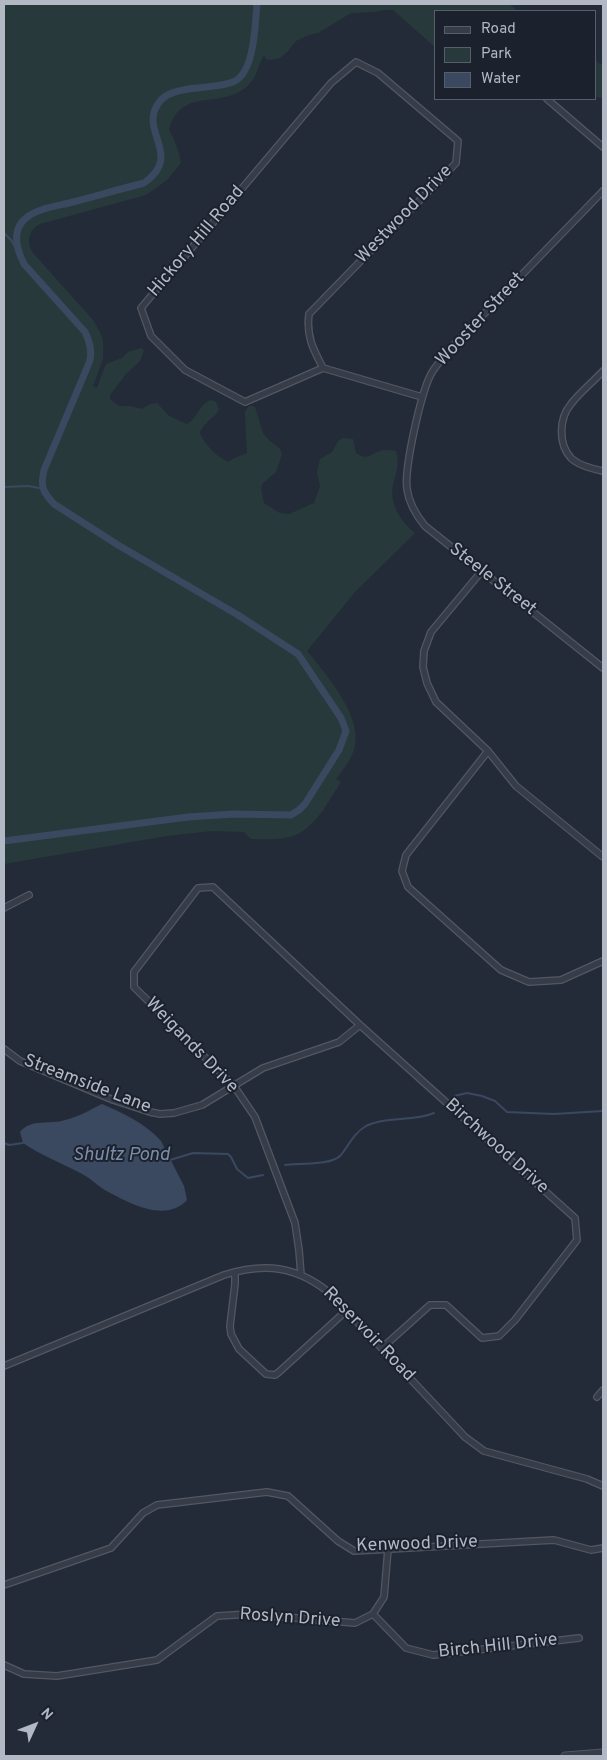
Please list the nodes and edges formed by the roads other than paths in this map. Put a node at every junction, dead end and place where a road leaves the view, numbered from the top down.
1 (356, 62) joint
2 (548, 100) edge
3 (603, 147) edge
4 (602, 196) edge
5 (323, 368) junction
6 (603, 371) edge
7 (422, 397) junction
8 (603, 471) edge
9 (406, 475) joint
10 (481, 572) junction
11 (603, 668) edge
12 (488, 751) junction
13 (603, 857) edge
14 (198, 888) joint
15 (29, 895) dead end
16 (4, 908) edge
17 (603, 961) edge
18 (360, 1025) junction
19 (4, 1049) edge
20 (234, 1086) junction
21 (235, 1272) junction
22 (301, 1275) junction
23 (347, 1310) junction
24 (382, 1348) junction
25 (4, 1366) edge
26 (603, 1390) edge
27 (598, 1397) dead end
28 (603, 1486) edge
29 (603, 1548) edge
30 (388, 1549) junction
31 (4, 1585) edge
32 (373, 1614) junction
33 (579, 1638) dead end
34 (4, 1665) edge
35 (603, 1752) edge
36 (565, 1756) edge

1 - 5 street, Westwood Drive
1 - 5 street, Hickory Hill Road
2 - 3 street
4 - 7 street, Wooster Street
5 - 7 street
6 - 8 street
7 - 9 street, Wooster Street
9 - 10 street, Steele Street
10 - 11 street, Steele Street
10 - 12 street
12 - 13 street
12 - 17 street
14 - 18 street, Birchwood Drive
14 - 20 street, Weigands Drive
15 - 16 street
18 - 20 street, Streamside Lane
18 - 24 street, Birchwood Drive
19 - 20 street, Streamside Lane
20 - 22 street, Weigands Drive
21 - 22 street, Reservoir Road
21 - 23 street
21 - 25 street, Reservoir Road
22 - 23 street, Reservoir Road
23 - 24 street, Reservoir Road
24 - 28 street, Reservoir Road
26 - 27 street
29 - 30 street, Kenwood Drive
30 - 31 street, Kenwood Drive
30 - 32 street
32 - 33 street, Birch Hill Drive
32 - 34 street, Roslyn Drive
35 - 36 street

